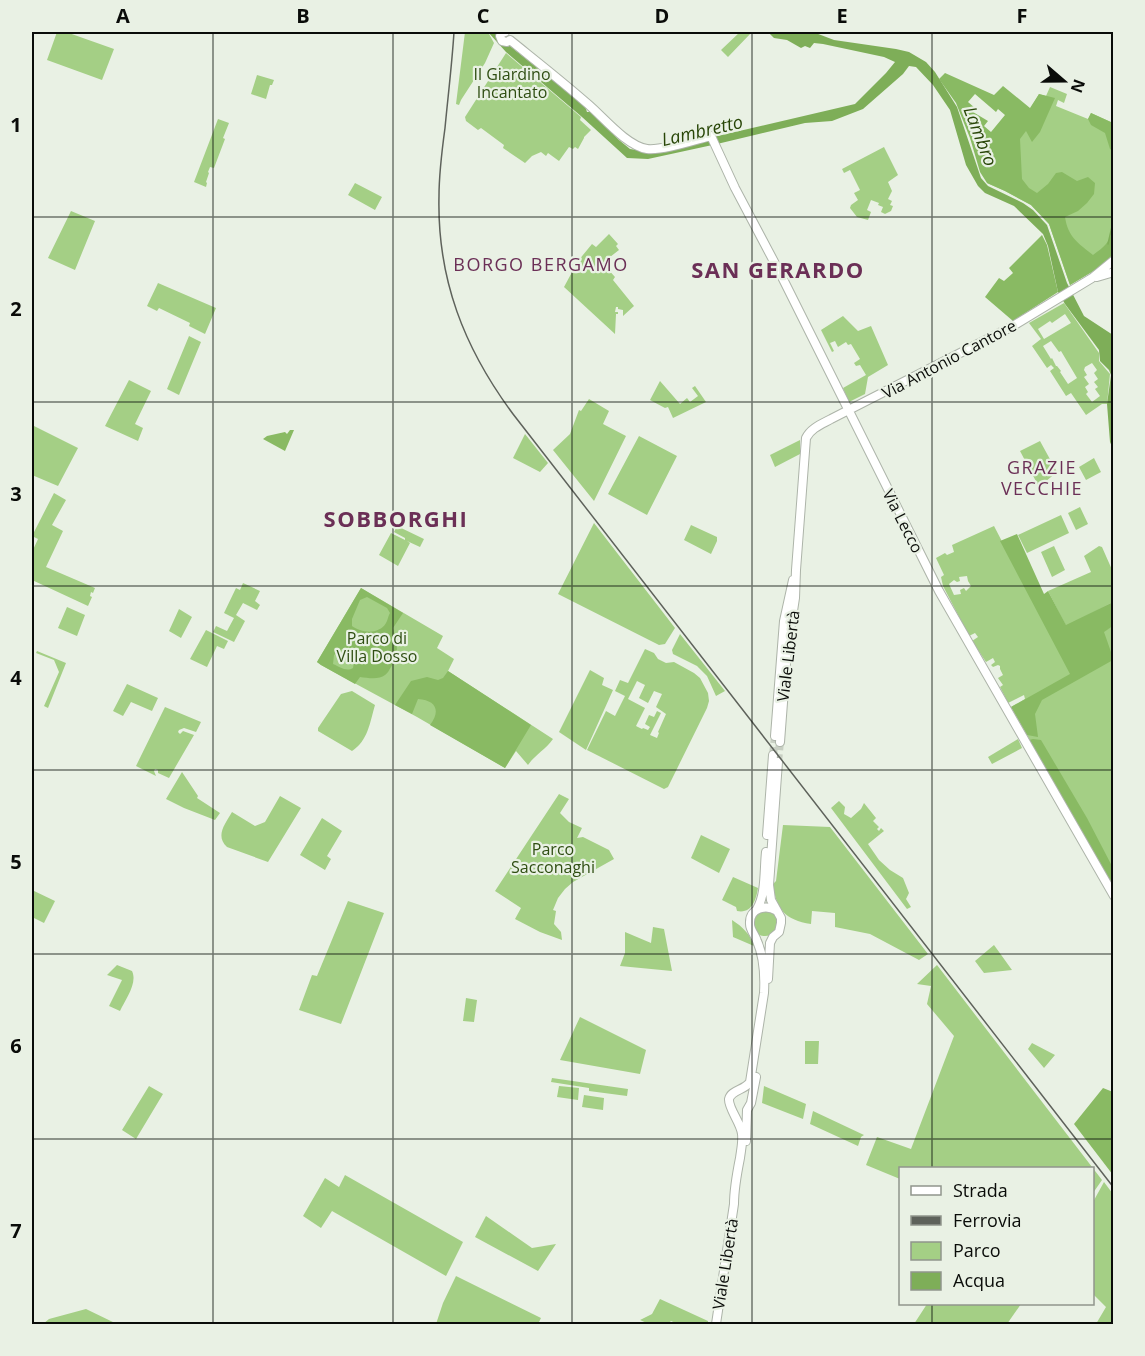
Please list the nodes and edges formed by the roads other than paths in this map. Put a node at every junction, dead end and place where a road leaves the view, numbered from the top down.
1 (504, 32) edge
2 (1113, 260) edge
3 (1113, 272) edge
4 (1092, 278) junction
5 (849, 411) junction
6 (806, 438) joint
7 (777, 739) tunnel mouth
8 (1113, 896) edge
9 (757, 909) junction
10 (777, 911) junction
11 (755, 935) junction
12 (773, 937) junction
13 (739, 1091) junction
14 (730, 1107) junction
15 (748, 1108) junction
16 (734, 1204) junction
17 (716, 1324) edge

1 - 5 main road, Via Lecco
2 - 4 main road
3 - 4 main road
4 - 5 main road, Via Antonio Cantore
5 - 6 main road, Via Antonio Cantore
5 - 8 main road, Via Lecco
6 - 7 main road, Viale Libertà
9 - 10 main road
9 - 10 main road, Viale Libertà
9 - 11 main road, Viale Libertà
10 - 12 main road, Viale Libertà
11 - 12 main road
11 - 13 main road, Viale Libertà
12 - 15 main road, Viale Libertà
13 - 14 main road, Viale Libertà
13 - 15 main road
14 - 15 main road
14 - 16 main road, Viale Libertà
15 - 16 main road, Viale Libertà
16 - 17 main road, Viale Libertà

